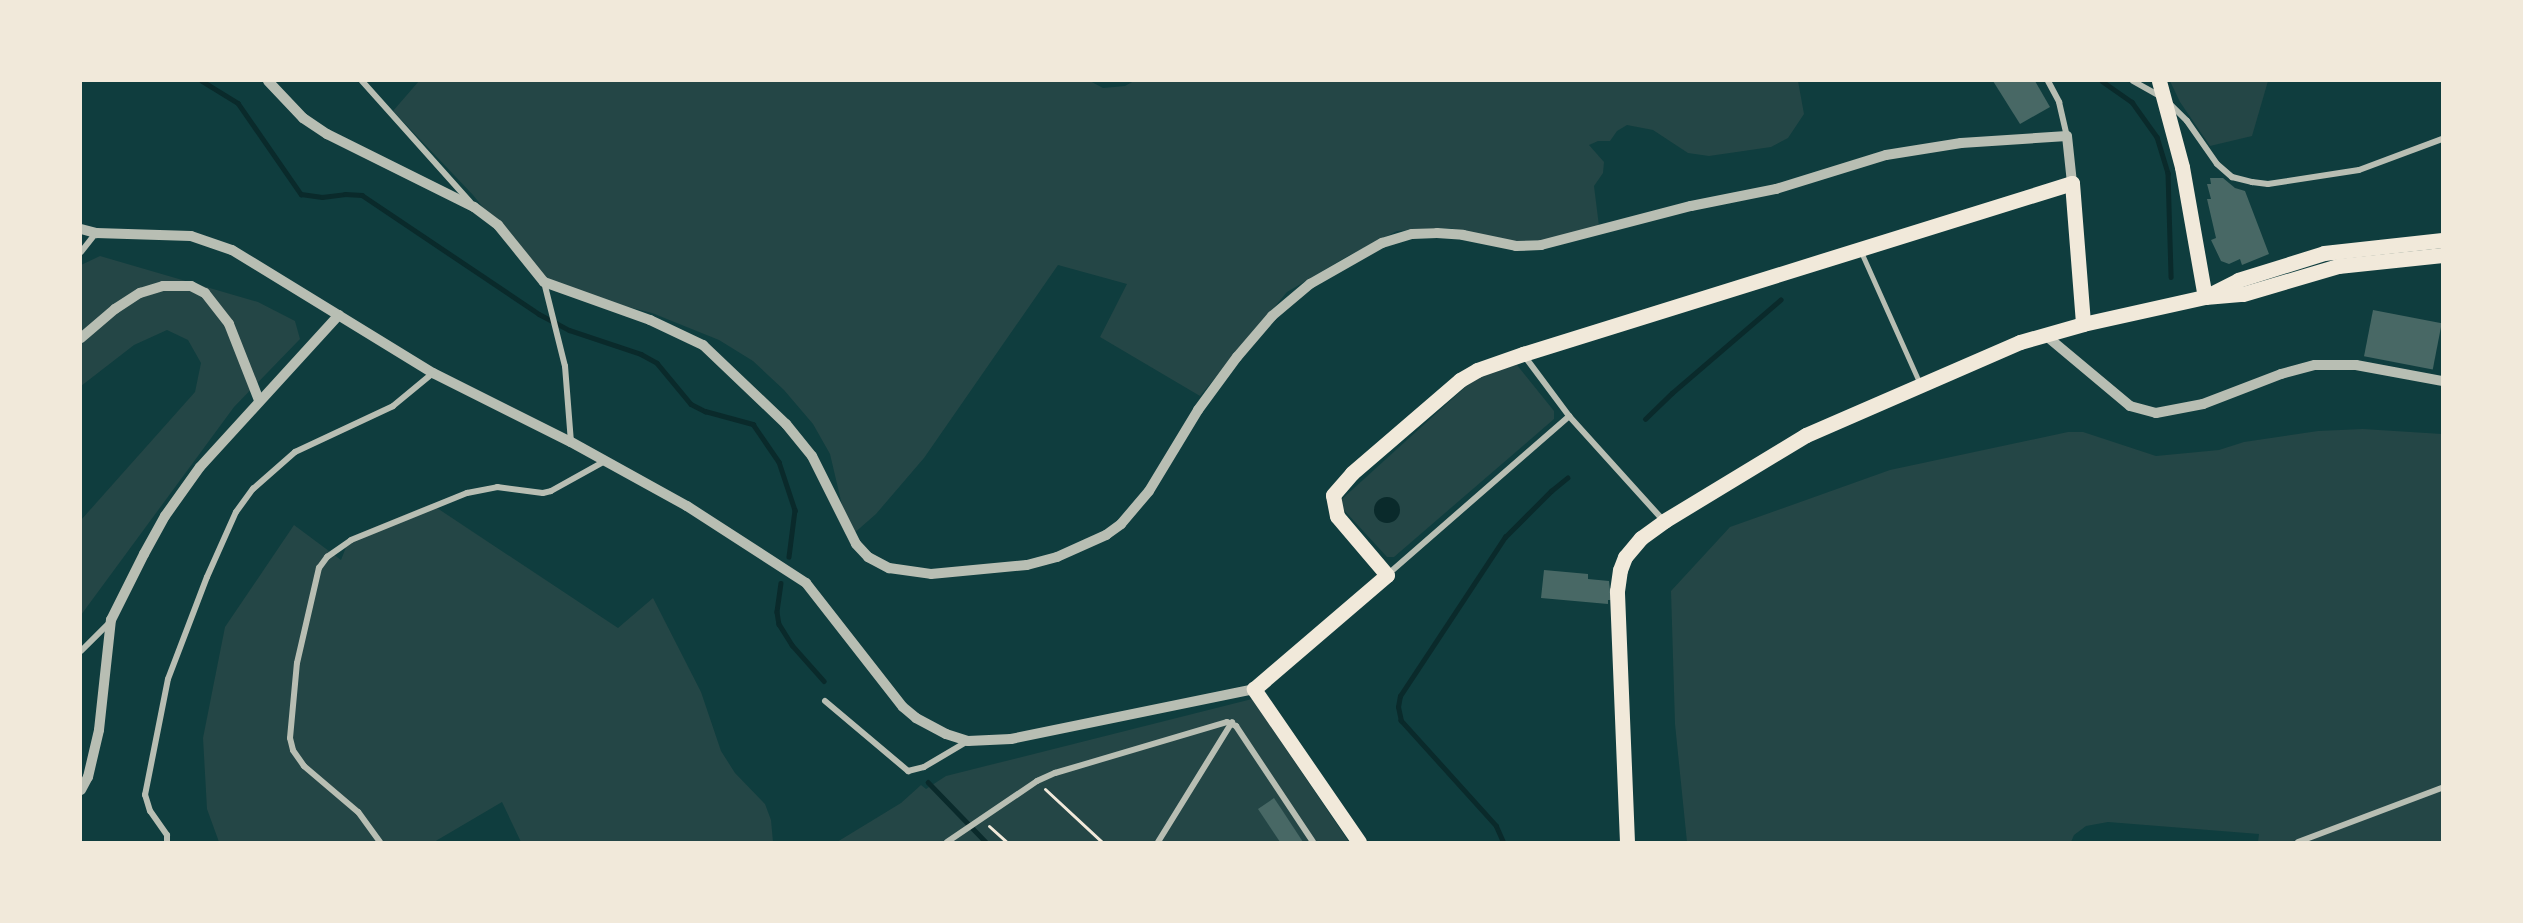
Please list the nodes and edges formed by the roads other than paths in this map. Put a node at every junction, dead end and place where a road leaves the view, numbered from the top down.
1 (268, 81) edge
2 (362, 81) edge
3 (2133, 81) edge
4 (2159, 81) edge
5 (2051, 82) edge
6 (2164, 98) junction
7 (2067, 136) junction
8 (2442, 139) edge
9 (2072, 183) junction
10 (474, 207) junction
11 (81, 229) edge
12 (96, 232) junction
13 (2442, 240) edge
14 (1860, 248) junction
15 (81, 252) edge
16 (2442, 255) edge
17 (544, 282) junction
18 (2205, 297) junction
19 (339, 315) junction
20 (2083, 324) junction
21 (2044, 334) junction
22 (81, 338) edge
23 (1523, 354) junction
24 (434, 373) junction
25 (2442, 381) edge
26 (1920, 383) junction
27 (259, 400) junction
28 (1569, 416) junction
29 (571, 442) junction
30 (603, 462) junction
31 (1664, 521) junction
32 (1387, 575) junction
33 (111, 620) junction
34 (81, 651) edge
35 (1254, 689) junction
36 (825, 701) dead end
37 (1232, 722) junction
38 (968, 741) junction
39 (2442, 788) edge
40 (81, 790) edge
41 (167, 842) edge
42 (380, 842) edge
43 (947, 842) edge
44 (1158, 842) edge
45 (1313, 842) edge
46 (1359, 842) edge
47 (1627, 842) edge
48 (2298, 842) edge

1 - 10 street
2 - 10 street
3 - 6 street
4 - 6 main road
5 - 7 street
6 - 8 street
6 - 18 main road
7 - 9 street
7 - 17 street
9 - 14 main road
9 - 20 main road
10 - 17 street
11 - 12 street
12 - 15 street
12 - 19 street
13 - 18 main road
14 - 23 main road
14 - 26 lane
16 - 18 main road
17 - 29 street
18 - 20 main road
19 - 24 street
19 - 27 street
20 - 21 main road
21 - 25 street
21 - 26 main road
22 - 27 street
23 - 28 street
23 - 32 main road
24 - 29 street
24 - 41 street
26 - 31 main road
27 - 33 street
28 - 31 street
28 - 32 street
29 - 30 street
30 - 38 street
30 - 42 street
31 - 47 main road
32 - 35 main road
33 - 34 street
33 - 40 street
35 - 38 street
35 - 46 main road
36 - 38 street
37 - 43 street
37 - 44 street
37 - 45 street
39 - 48 street

